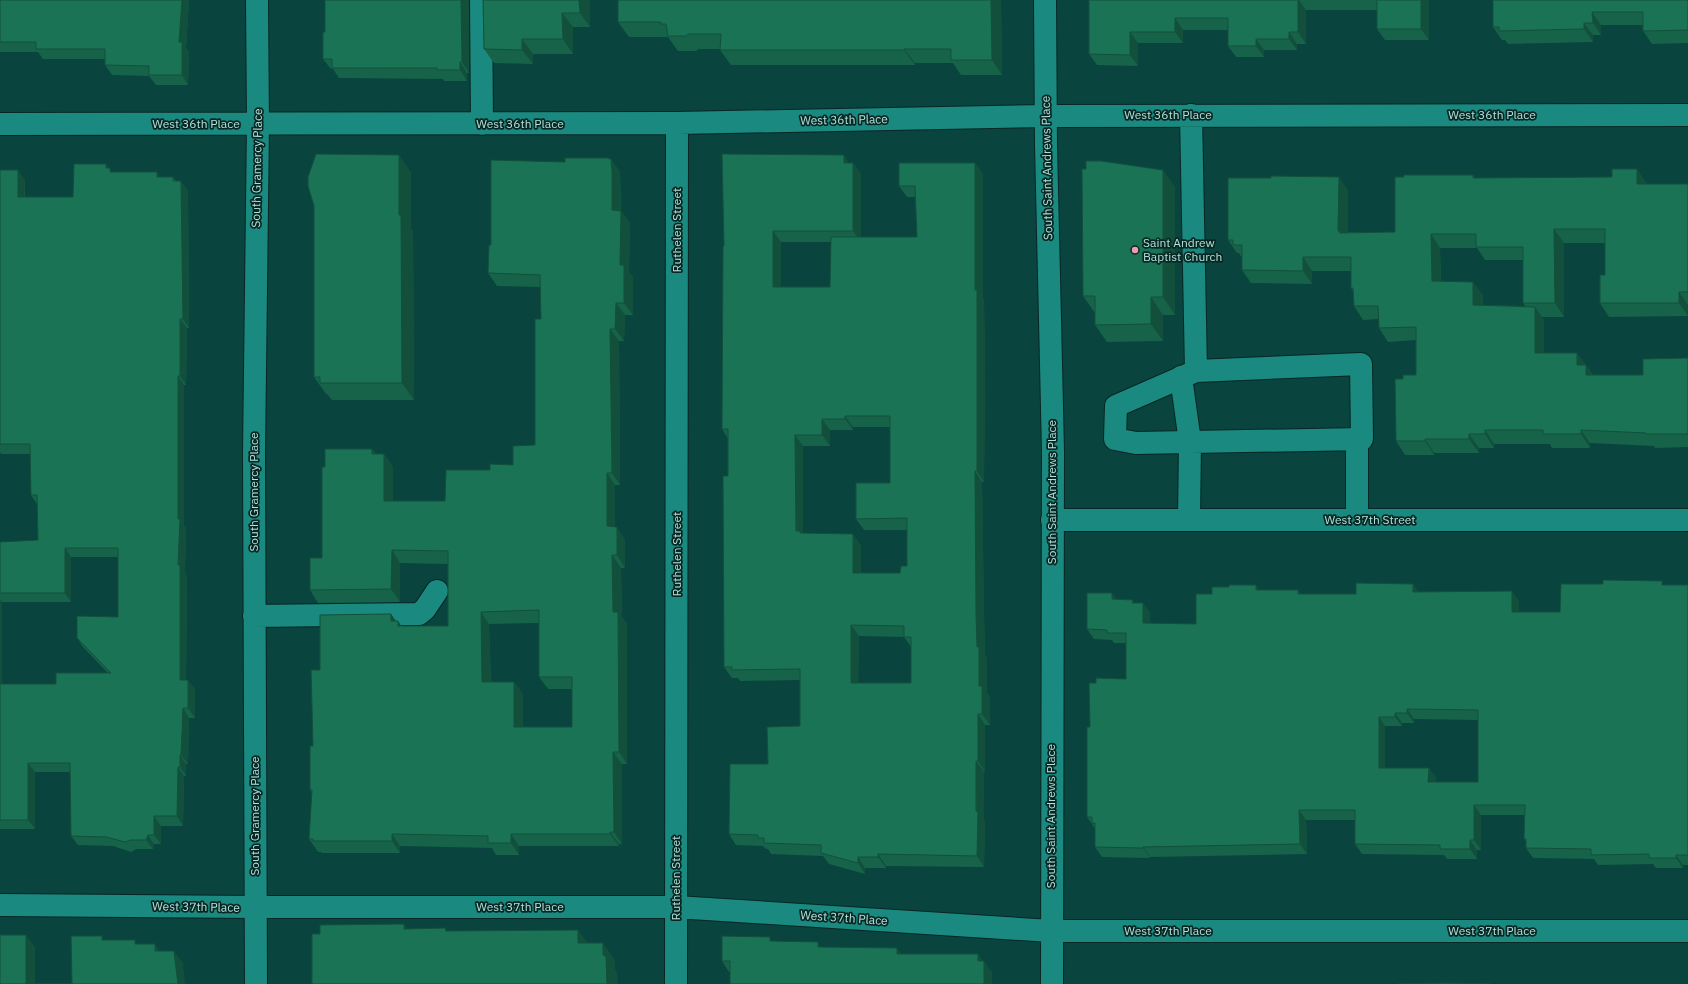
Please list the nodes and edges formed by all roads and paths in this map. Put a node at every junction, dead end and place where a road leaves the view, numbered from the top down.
1 (257, 0) edge
2 (481, 0) edge
3 (1045, 0) edge
4 (1191, 115) junction
5 (1688, 115) edge
6 (1046, 116) junction
7 (677, 123) junction
8 (0, 124) edge
9 (258, 124) junction
10 (482, 124) junction
11 (1188, 374) junction
12 (1357, 439) junction
13 (1190, 442) junction
14 (1052, 520) junction
15 (1189, 520) junction
16 (1357, 520) junction
17 (1688, 520) edge
18 (437, 591) dead end
19 (254, 616) junction
20 (0, 905) edge
21 (256, 907) junction
22 (676, 907) junction
23 (1051, 931) junction
24 (1688, 931) edge
25 (256, 984) edge
26 (676, 984) edge
27 (1052, 984) edge

1 - 9 street, South Gramercy Place
2 - 10 street
3 - 6 street, South Saint Andrews Place
4 - 5 street, West 36th Place
4 - 6 street, West 36th Place
4 - 11 street
6 - 7 street, West 36th Place
6 - 14 street, South Saint Andrews Place
7 - 10 street, West 36th Place
7 - 22 street, Ruthelen Street
8 - 9 street, West 36th Place
9 - 10 street, West 36th Place
9 - 19 street, South Gramercy Place
11 - 12 street
11 - 13 street
11 - 13 street
12 - 13 street
12 - 16 street
13 - 15 street
14 - 15 street, West 37th Street
14 - 23 street, South Saint Andrews Place
15 - 16 street, West 37th Street
16 - 17 street, West 37th Street
18 - 19 street
19 - 21 street, South Gramercy Place
20 - 21 street, West 37th Place
21 - 22 street, West 37th Place
21 - 25 street, South Gramercy Place
22 - 23 street, West 37th Place
22 - 26 street, Ruthelen Street
23 - 24 street, West 37th Place
23 - 27 street, South Saint Andrews Place

